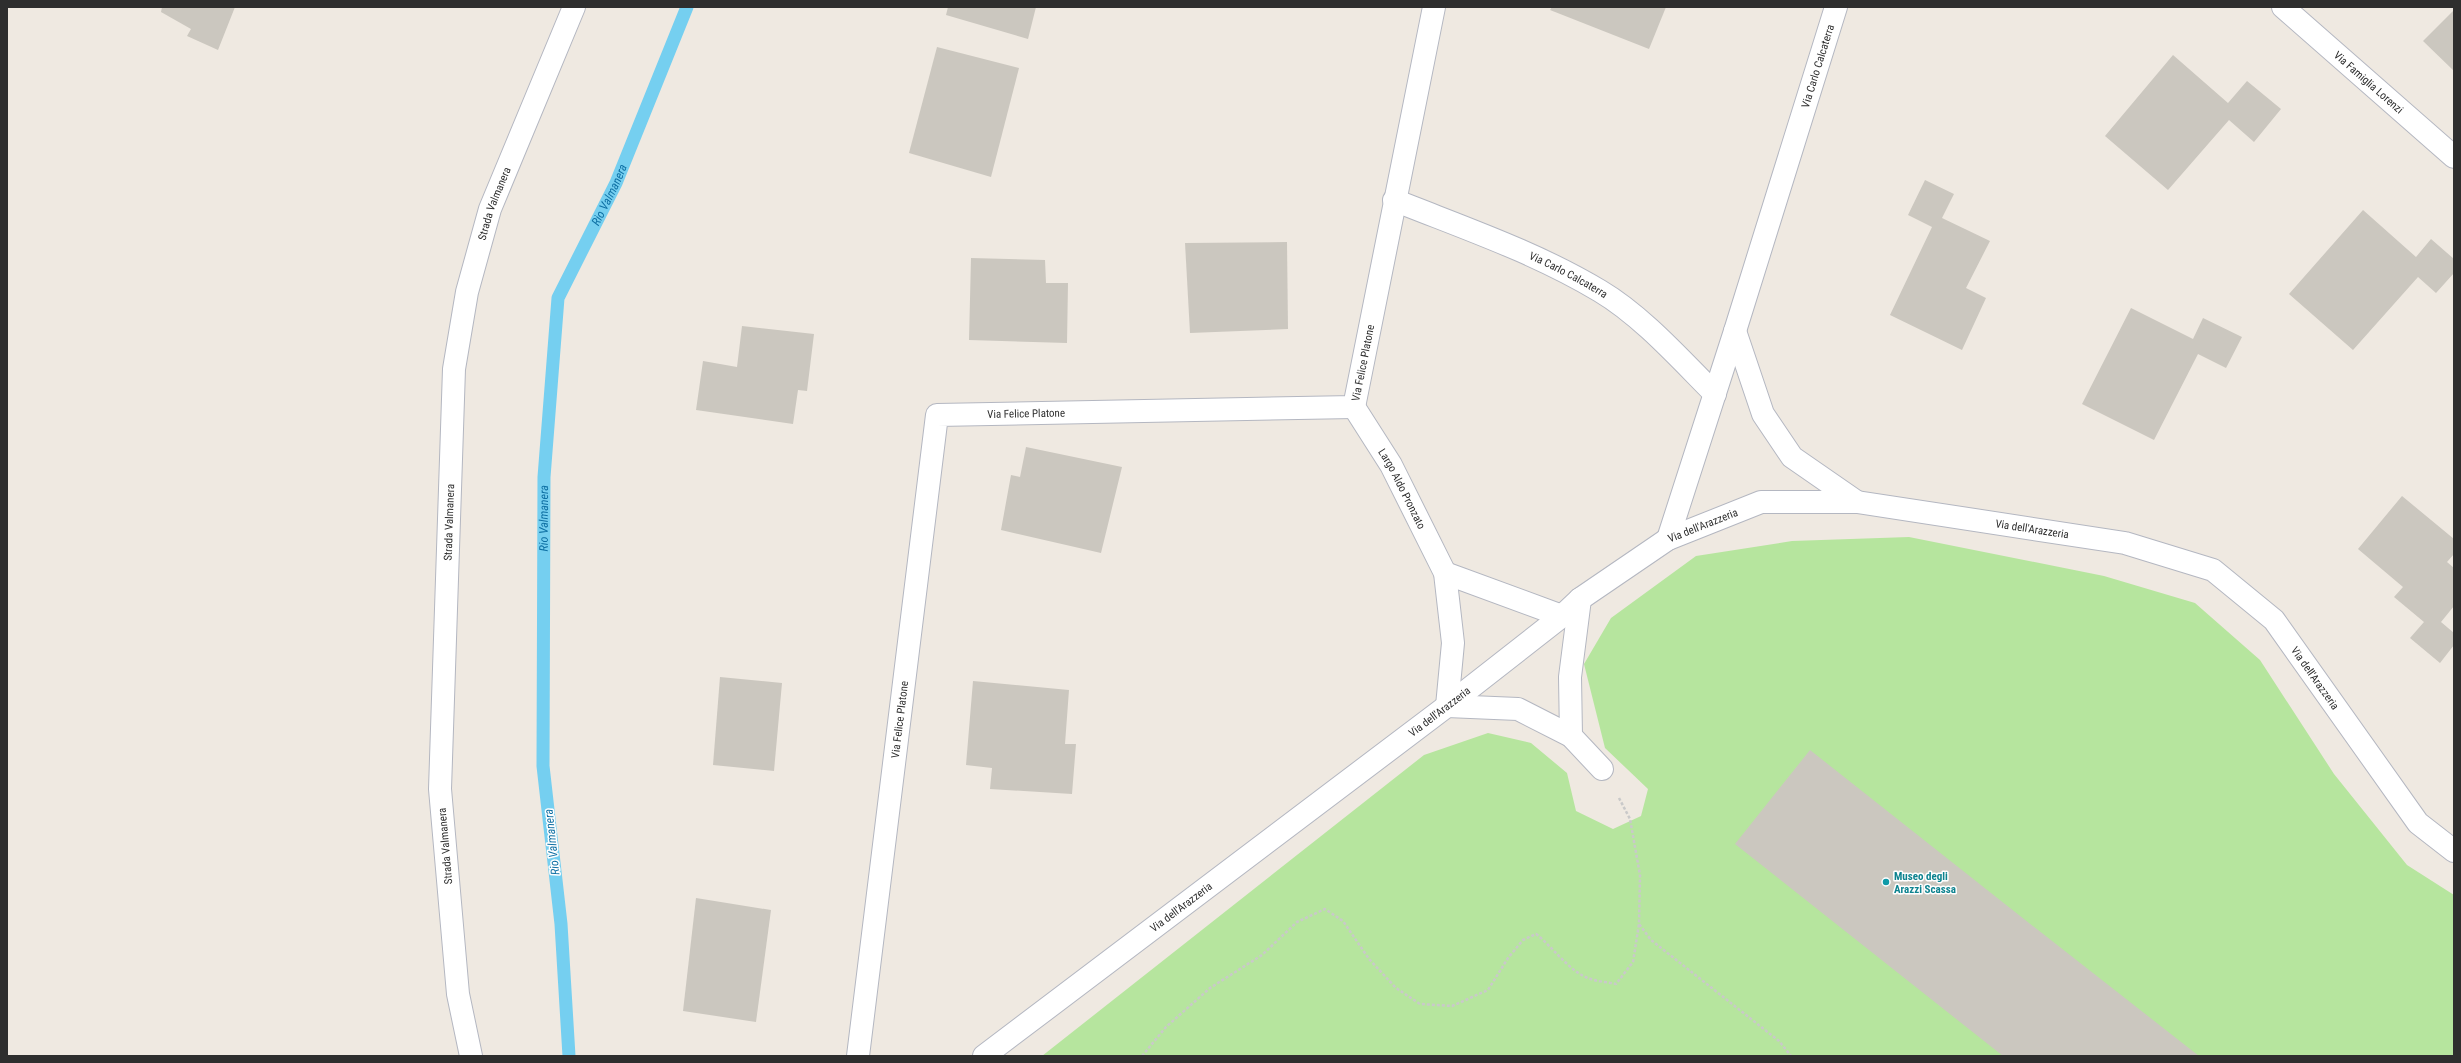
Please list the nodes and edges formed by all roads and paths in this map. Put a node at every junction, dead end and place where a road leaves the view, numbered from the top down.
1 (574, 7) edge
2 (1434, 7) edge
3 (1836, 7) edge
4 (2283, 7) edge
5 (2454, 157) edge
6 (1394, 200) junction
7 (1735, 331) junction
8 (1715, 394) junction
9 (1354, 407) junction
10 (1857, 502) junction
11 (1668, 539) junction
12 (1445, 574) junction
13 (1580, 599) junction
14 (1562, 616) junction
15 (1447, 706) junction
16 (1571, 736) junction
17 (1602, 769) joint
18 (2454, 851) edge
19 (1639, 924) junction
20 (471, 1056) edge
21 (858, 1056) edge
22 (984, 1056) edge
23 (1142, 1056) edge
24 (1790, 1056) edge

1 - 20 street, Strada Valmanera
2 - 6 street, Via Felice Platone
3 - 7 street, Via Carlo Calcaterra
4 - 5 street, Via Famiglia Lorenzi
6 - 8 street, Via Carlo Calcaterra
6 - 9 street, Via Felice Platone
7 - 8 street, Via Carlo Calcaterra
7 - 10 street
8 - 11 street, Via Carlo Calcaterra
9 - 12 street, Largo Aldo Pronzato
9 - 21 street, Via Felice Platone
10 - 11 street, Via dell'Arazzeria
10 - 18 street, Via dell'Arazzeria
11 - 13 street, Via dell'Arazzeria
12 - 14 street
12 - 15 street, Largo Aldo Pronzato
13 - 14 street, Via dell'Arazzeria
13 - 16 street
14 - 15 street, Via dell'Arazzeria
15 - 16 street
15 - 22 street, Via dell'Arazzeria
16 - 17 street
17 - 19 path
19 - 23 path
19 - 24 path

